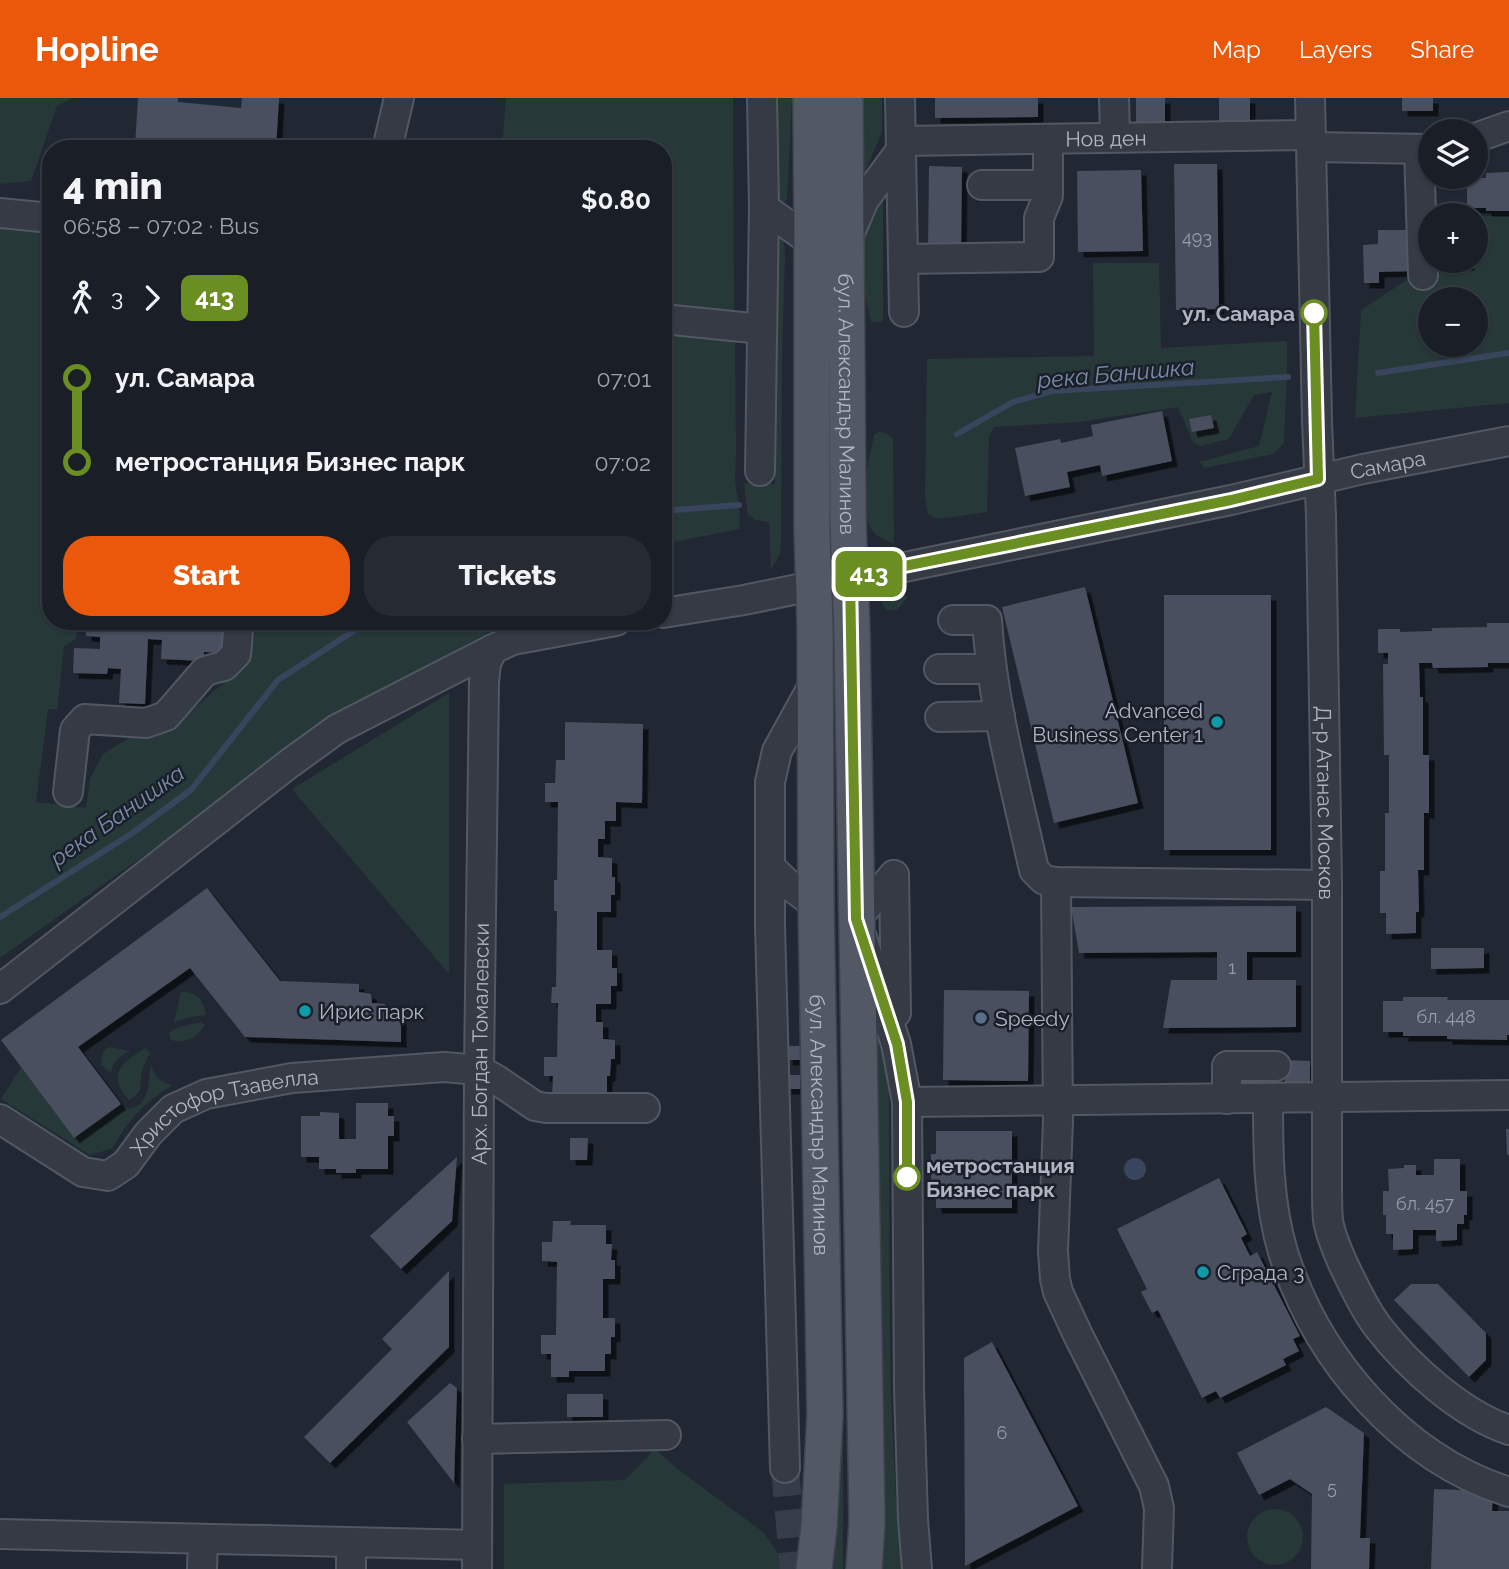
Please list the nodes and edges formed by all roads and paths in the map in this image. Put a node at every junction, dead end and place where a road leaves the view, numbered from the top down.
1 (399, 98) edge
2 (762, 98) edge
3 (811, 98) edge
4 (845, 98) edge
5 (900, 98) edge
6 (1114, 98) edge
7 (1310, 98) edge
8 (1509, 127) edge
9 (1488, 134) edge
10 (1115, 137) junction
11 (1048, 139) junction
12 (389, 140) edge
13 (1311, 141) junction
14 (901, 145) junction
15 (1418, 149) edge
16 (1048, 185) junction
17 (982, 186) dead end
18 (1424, 189) edge
19 (764, 208) junction
20 (10, 214) edge
21 (42, 217) edge
22 (829, 243) junction
23 (903, 259) junction
24 (1423, 275) dead end
25 (904, 312) dead end
26 (672, 320) edge
27 (762, 328) junction
28 (1509, 441) edge
29 (760, 471) dead end
30 (1318, 479) junction
31 (850, 577) junction
32 (814, 585) junction
33 (672, 612) edge
34 (953, 620) dead end
35 (238, 630) edge
36 (567, 630) edge
37 (493, 649) junction
38 (940, 669) dead end
39 (991, 669) junction
40 (815, 682) junction
41 (1000, 716) junction
42 (940, 717) dead end
43 (68, 792) dead end
44 (779, 876) junction
45 (1056, 883) junction
46 (1327, 885) junction
47 (816, 905) junction
48 (856, 919) junction
49 (0, 989) edge
50 (897, 1044) junction
51 (1276, 1066) dead end
52 (479, 1070) junction
53 (1509, 1095) edge
54 (1326, 1097) junction
55 (1268, 1098) junction
56 (1227, 1099) junction
57 (1057, 1101) junction
58 (907, 1102) junction
59 (645, 1108) dead end
60 (0, 1119) edge
61 (1509, 1430) edge
62 (666, 1435) dead end
63 (477, 1439) junction
64 (785, 1468) tunnel mouth
65 (1509, 1492) edge
66 (0, 1534) edge
67 (203, 1539) junction
68 (357, 1556) edge
69 (477, 1557) edge
70 (202, 1569) edge
71 (814, 1569) edge
72 (864, 1569) edge
73 (917, 1569) edge
74 (1157, 1569) edge

1 - 12 street
2 - 19 street
3 - 22 main road, бул. Александър Малинов
4 - 22 main road, бул. Александър Малинов
5 - 14 street
6 - 10 street
7 - 13 street, Д-р Атанас Москов
8 - 9 street
10 - 11 street, Нов ден
10 - 13 street, Нов ден
11 - 14 street, Нов ден
11 - 16 street
13 - 15 street, Нов ден
13 - 30 street, Д-р Атанас Москов
14 - 22 street
14 - 23 street
16 - 17 street
16 - 23 street
18 - 24 street
19 - 22 street
19 - 27 street
20 - 21 street
22 - 31 main road, бул. Александър Малинов
22 - 32 main road, бул. Александър Малинов
23 - 25 street
26 - 27 street
27 - 29 street
28 - 30 street, Самара
30 - 31 street, Самара
30 - 46 street, Д-р Атанас Москов
31 - 32 street, Самара
31 - 48 main road, бул. Александър Малинов
32 - 33 street
32 - 40 main road, бул. Александър Малинов
34 - 39 street
35 - 43 street
36 - 37 street
37 - 49 street
37 - 52 street, Арх. Богдан Томалевски
38 - 39 street
39 - 41 street
40 - 44 street, бул. Александър Малинов
40 - 47 main road, бул. Александър Малинов
41 - 42 street
41 - 45 street
44 - 47 street
44 - 64 street, бул. Александър Малинов
45 - 46 street
45 - 57 street
46 - 54 street, Д-р Атанас Москов
47 - 71 main road, бул. Александър Малинов
48 - 50 street, бул. Александър Малинов
48 - 50 street
48 - 72 main road, бул. Александър Малинов
50 - 58 street, бул. Александър Малинов
51 - 56 street
52 - 59 street
52 - 60 street, Христофор Тзавелла
52 - 63 street, Арх. Богдан Томалевски
53 - 54 street
54 - 55 street
54 - 61 street, Д-р Атанас Москов
55 - 56 street
55 - 65 street
56 - 57 street
57 - 58 street
57 - 74 street
58 - 73 street, бул. Александър Малинов
62 - 63 street
63 - 69 street, Арх. Богдан Томалевски
66 - 67 street
67 - 68 street
67 - 70 street
68 - 69 street

